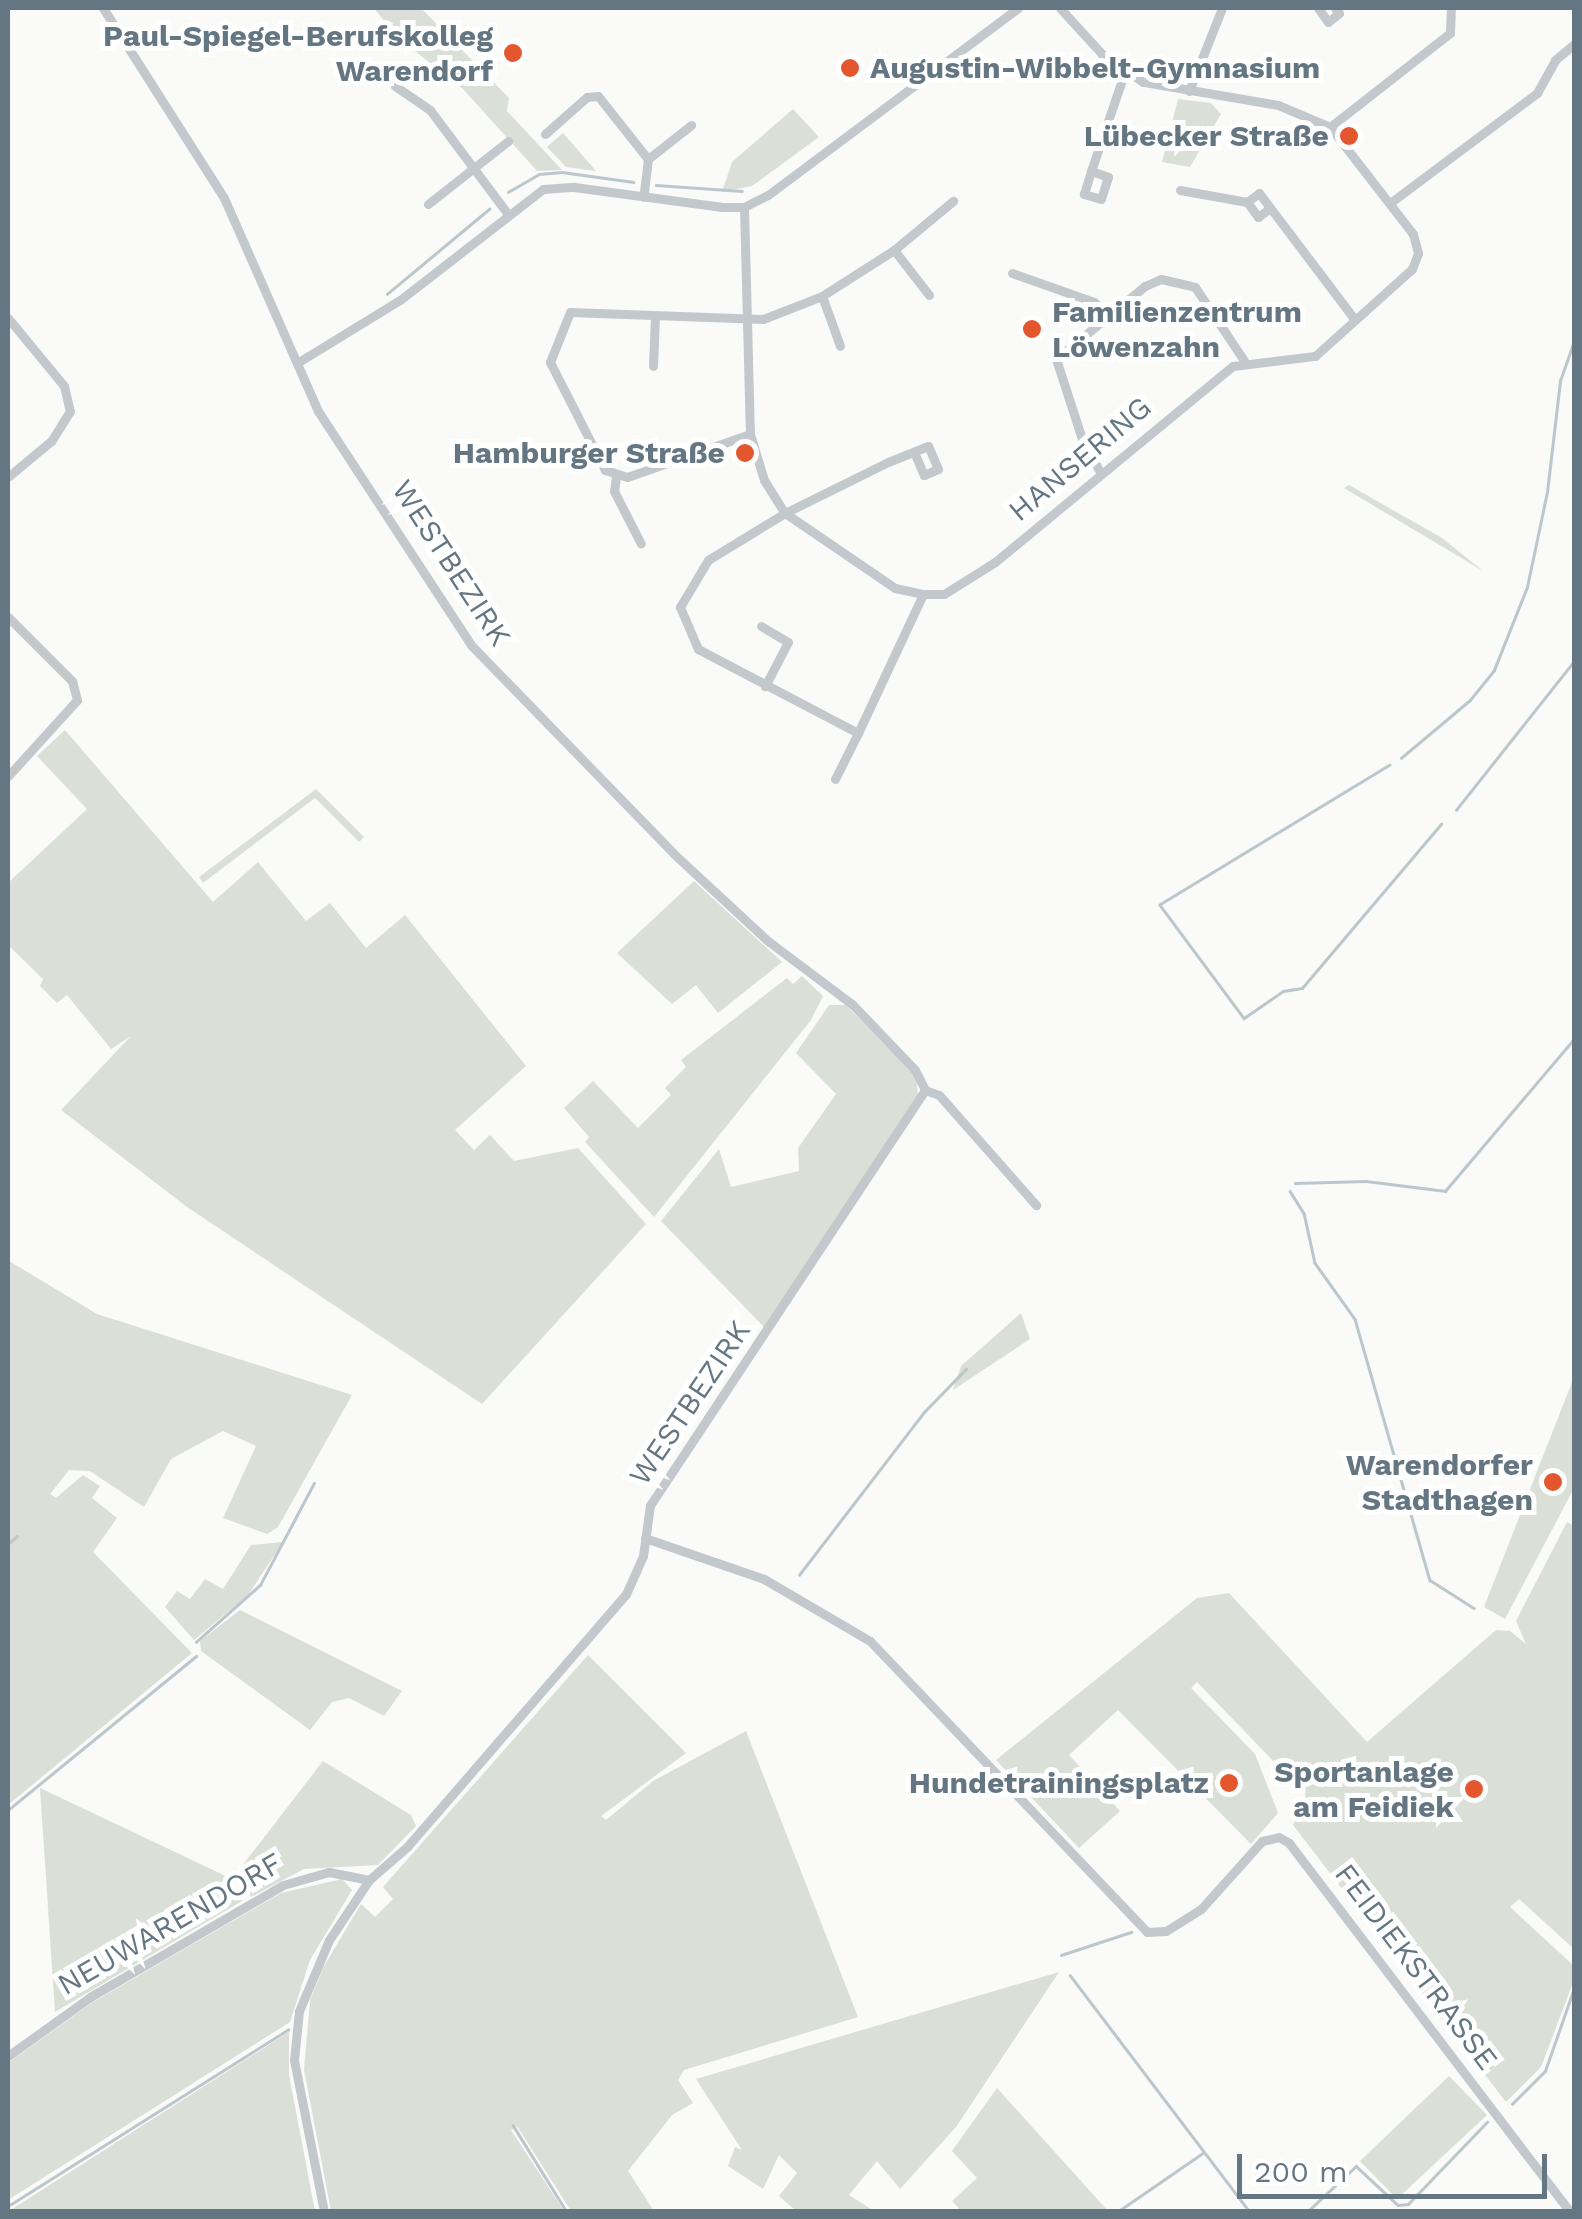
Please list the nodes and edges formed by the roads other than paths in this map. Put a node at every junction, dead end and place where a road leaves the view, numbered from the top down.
1 (103, 8) edge
2 (1018, 8) edge
3 (1060, 8) edge
4 (1222, 8) edge
5 (1318, 8) edge
6 (1335, 8) edge
7 (1451, 8) edge
8 (1574, 44) edge
9 (1125, 71) junction
10 (395, 86) dead end
11 (1189, 91) junction
12 (692, 125) dead end
13 (1330, 126) junction
14 (545, 134) dead end
15 (508, 140) dead end
16 (648, 158) junction
17 (474, 167) junction
18 (1091, 171) dead end
19 (1180, 190) dead end
20 (643, 197) junction
21 (953, 201) dead end
22 (1390, 203) junction
23 (428, 204) dead end
24 (744, 206) junction
25 (507, 214) junction
26 (894, 250) junction
27 (1012, 273) dead end
28 (929, 295) dead end
29 (822, 296) junction
30 (1108, 316) junction
31 (655, 317) junction
32 (8, 318) edge
33 (1356, 320) junction
34 (747, 322) junction
35 (840, 346) dead end
36 (1245, 362) junction
37 (297, 363) junction
38 (653, 366) dead end
39 (750, 434) junction
40 (914, 452) dead end
41 (1101, 474) junction
42 (616, 477) junction
43 (8, 478) edge
44 (785, 514) junction
45 (640, 544) dead end
46 (922, 594) junction
47 (8, 617) edge
48 (761, 626) dead end
49 (766, 686) junction
50 (858, 733) junction
51 (8, 776) edge
52 (835, 779) dead end
53 (925, 1090) junction
54 (1036, 1206) dead end
55 (645, 1538) junction
56 (369, 1880) junction
57 (8, 2056) edge
58 (324, 2212) edge
59 (1570, 2212) edge

1 - 37 street, WESTBEZIRK
2 - 24 street
3 - 9 street
4 - 11 street
5 - 6 street
7 - 13 street
8 - 22 street
9 - 11 street
9 - 18 street
10 - 17 street
11 - 13 street
12 - 16 street
13 - 22 street
14 - 16 street
15 - 17 street
16 - 20 street
17 - 23 street
17 - 25 street
19 - 33 street
20 - 24 street
20 - 25 street
21 - 26 street
22 - 33 street
24 - 34 street
25 - 37 street
26 - 28 street
26 - 29 street
27 - 30 street
29 - 34 street
29 - 35 street
30 - 36 street
30 - 41 street
31 - 34 street
31 - 38 street
31 - 42 street
32 - 43 street
33 - 36 street
34 - 39 street
36 - 41 street, HANSERING
37 - 53 street, WESTBEZIRK
39 - 42 street
39 - 44 street
40 - 44 street
41 - 46 street, HANSERING
42 - 45 street
44 - 46 street
44 - 49 street
46 - 50 street
47 - 51 street
48 - 49 street
49 - 50 street
50 - 52 street
53 - 54 street, WESTBEZIRK
53 - 55 street, WESTBEZIRK
55 - 56 street, WESTBEZIRK
55 - 59 street, FEIDIEKSTRASSE
56 - 57 street, NEUWARENDORF
56 - 58 street, WESTBEZIRK

